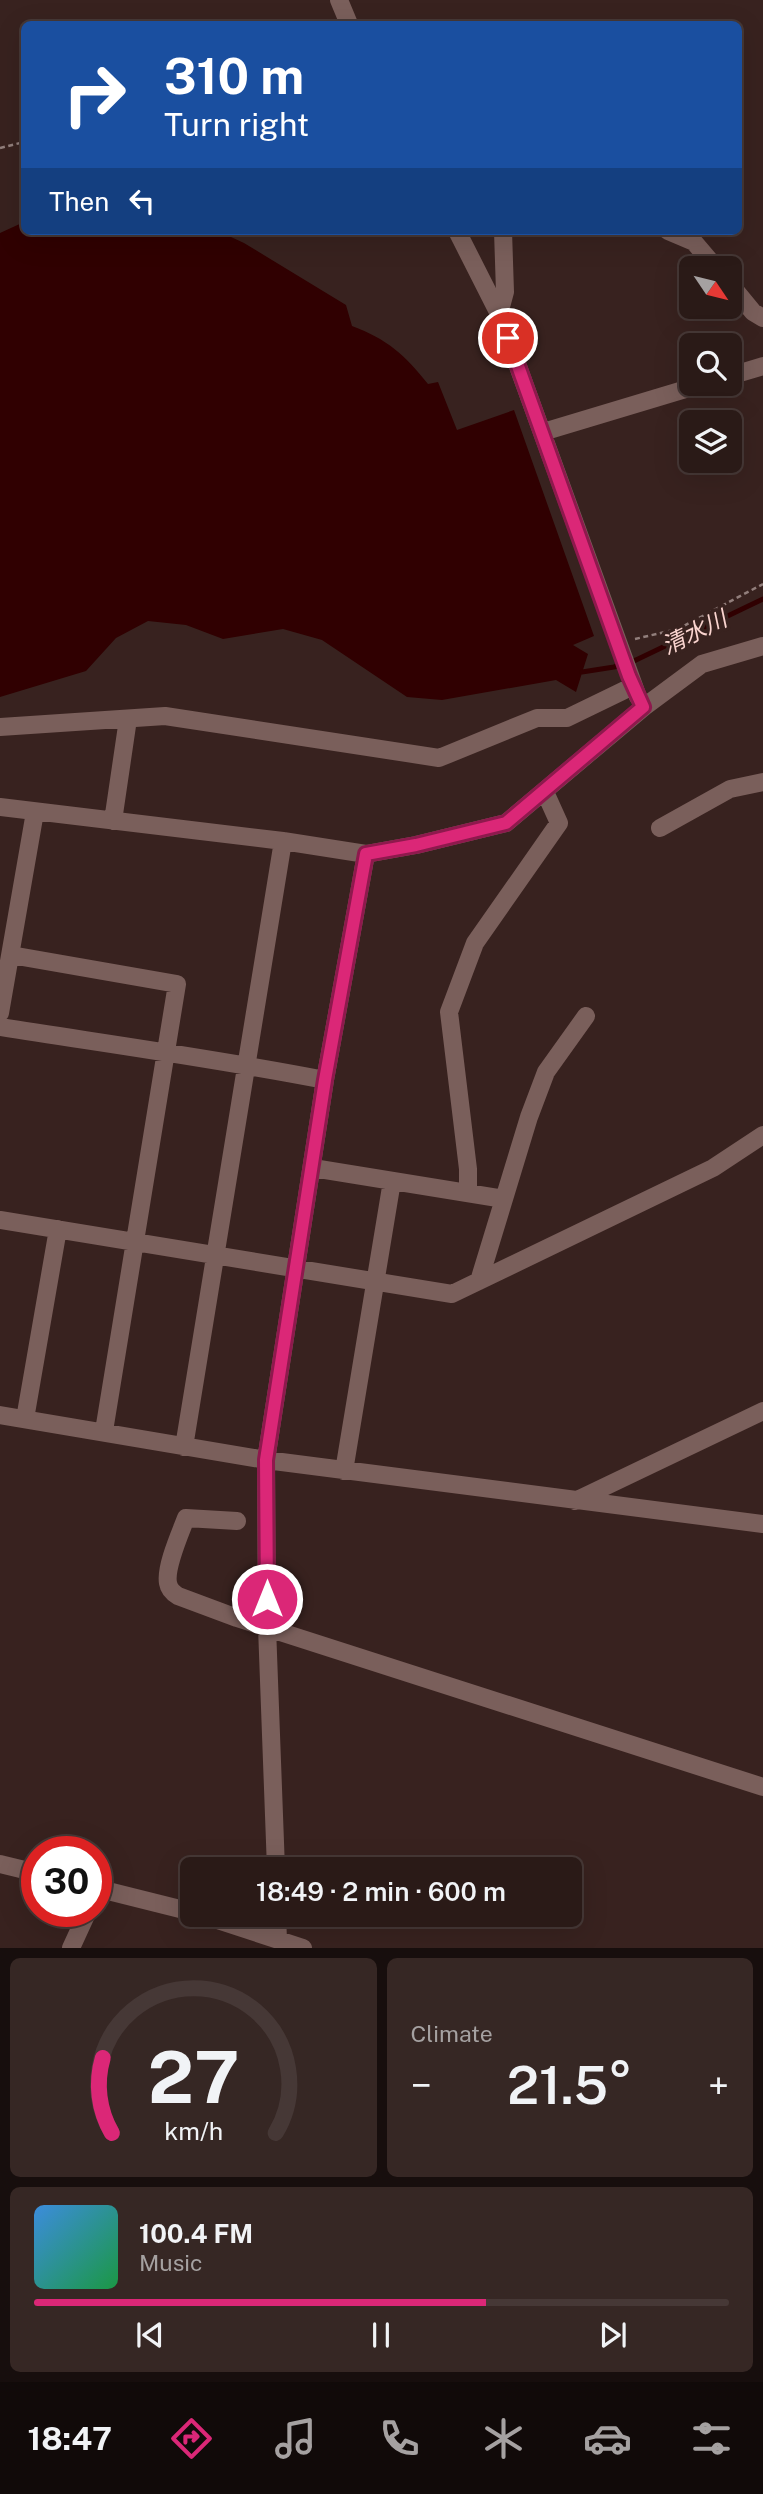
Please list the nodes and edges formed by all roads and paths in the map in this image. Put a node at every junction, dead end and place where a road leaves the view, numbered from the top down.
1 (339, 0) edge
2 (348, 21) edge
3 (21, 143) edge
4 (0, 148) edge
5 (459, 235) edge
6 (503, 235) edge
7 (677, 235) edge
8 (706, 256) edge
9 (742, 299) edge
10 (499, 314) junction
11 (763, 318) edge
12 (763, 366) edge
13 (742, 372) edge
14 (679, 391) edge
15 (543, 432) junction
16 (763, 584) edge
17 (618, 644) junction
18 (763, 646) edge
19 (631, 681) junction
20 (643, 707) junction
21 (128, 719) junction
22 (0, 727) edge
23 (763, 782) edge
24 (545, 792) junction
25 (0, 807) edge
26 (35, 812) junction
27 (113, 821) junction
28 (660, 828) dead end
29 (283, 841) junction
30 (366, 854) junction
31 (11, 955) junction
32 (0, 1013) edge
33 (586, 1016) dead end
34 (0, 1027) edge
35 (166, 1054) junction
36 (247, 1065) junction
37 (325, 1080) junction
38 (763, 1135) edge
39 (313, 1168) junction
40 (391, 1181) junction
41 (468, 1192) junction
42 (504, 1199) junction
43 (0, 1220) edge
44 (58, 1229) junction
45 (136, 1241) junction
46 (216, 1256) junction
47 (295, 1270) junction
48 (375, 1280) junction
49 (479, 1281) junction
50 (763, 1411) edge
51 (0, 1415) edge
52 (25, 1419) junction
53 (104, 1432) junction
54 (184, 1447) junction
55 (266, 1460) junction
56 (344, 1471) junction
57 (575, 1501) junction
58 (237, 1521) dead end
59 (763, 1524) edge
60 (267, 1627) junction
61 (763, 1787) edge
62 (276, 1857) edge
63 (0, 1864) edge
64 (21, 1869) edge
65 (112, 1894) edge
66 (180, 1909) edge
67 (81, 1927) edge
68 (238, 1927) edge
69 (278, 1927) edge
70 (278, 1940) junction
71 (71, 1948) edge
72 (303, 1948) edge

1 - 2 street
3 - 4 path
5 - 10 street
6 - 10 street
7 - 8 street
9 - 11 street
10 - 15 street
12 - 13 street
14 - 15 street
15 - 17 street
16 - 17 path
17 - 19 street
18 - 20 street
19 - 20 street
19 - 21 street
20 - 24 street
21 - 22 street
21 - 27 street
23 - 28 street
24 - 30 street
24 - 41 street
25 - 26 street
26 - 27 street
26 - 31 street
27 - 29 street
29 - 30 street
29 - 36 street
30 - 37 street
31 - 32 street
31 - 35 street
33 - 42 street
34 - 35 street
35 - 36 street
35 - 45 street
36 - 37 street
36 - 46 street
37 - 39 street
38 - 49 street
39 - 40 street
39 - 47 street
40 - 41 street
40 - 48 street
41 - 42 street
42 - 49 street
43 - 44 street
44 - 45 street
44 - 52 street
45 - 46 street
45 - 53 street
46 - 47 street
46 - 54 street
47 - 48 street
47 - 55 street
48 - 49 street
48 - 56 street
50 - 57 street
51 - 52 street
52 - 53 street
53 - 54 street
54 - 55 street
55 - 56 street
55 - 60 street
56 - 57 street
57 - 59 street
58 - 60 street
60 - 61 street
60 - 62 street
63 - 64 street
65 - 66 street
67 - 71 street
68 - 70 street
69 - 70 street
70 - 72 street

